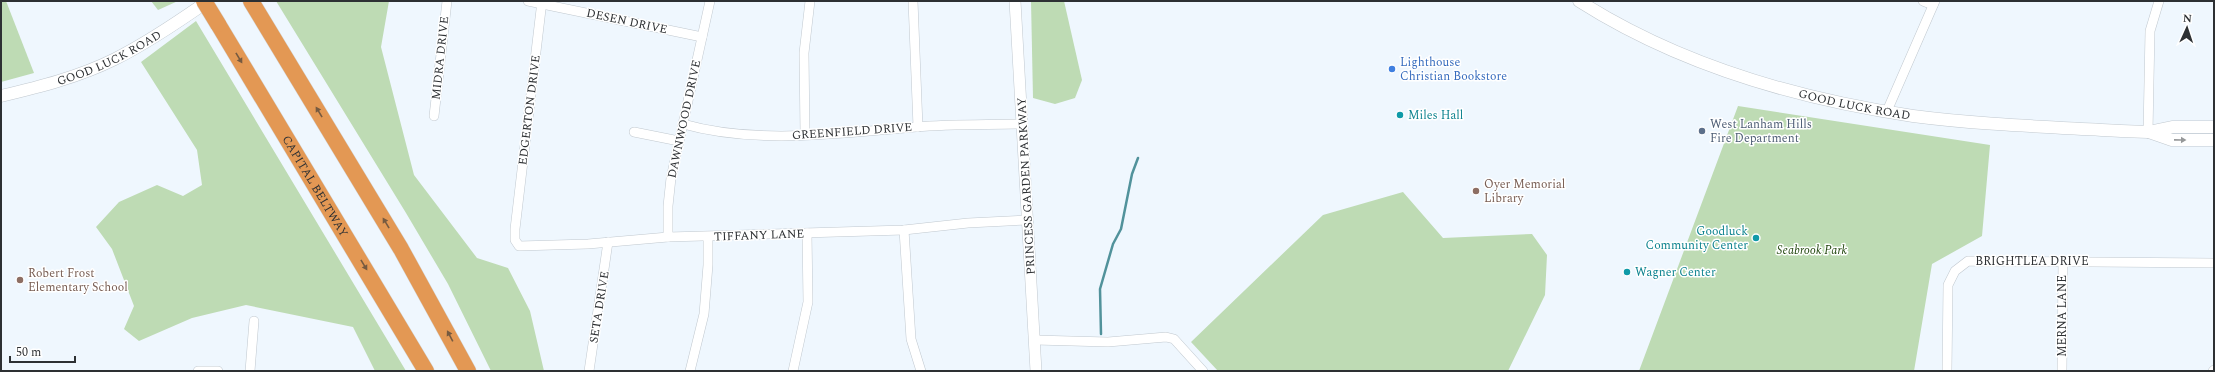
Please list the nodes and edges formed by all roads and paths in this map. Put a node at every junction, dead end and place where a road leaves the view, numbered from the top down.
1 (204, 1) edge
2 (208, 1) edge
3 (447, 1) edge
4 (528, 1) edge
5 (710, 1) edge
6 (810, 1) edge
7 (913, 1) edge
8 (1015, 1) edge
9 (1579, 1) edge
10 (1923, 1) edge
11 (2159, 1) edge
12 (252, 2) edge
13 (541, 2) edge
14 (1934, 3) edge
15 (702, 37) junction
16 (1, 96) edge
17 (1887, 111) junction
18 (434, 116) dead end
19 (683, 124) junction
20 (1023, 124) junction
21 (918, 127) junction
22 (2214, 127) edge
23 (634, 132) dead end
24 (2148, 132) junction
25 (805, 134) junction
26 (2214, 140) edge
27 (679, 141) junction
28 (516, 219) joint
29 (1027, 220) junction
30 (904, 230) junction
31 (807, 233) junction
32 (668, 237) junction
33 (708, 237) junction
34 (608, 242) junction
35 (2062, 262) junction
36 (2214, 263) edge
37 (254, 322) dead end
38 (1035, 340) junction
39 (198, 371) edge
40 (218, 371) edge
41 (250, 371) edge
42 (426, 371) edge
43 (468, 371) edge
44 (589, 371) edge
45 (690, 371) edge
46 (793, 371) edge
47 (921, 371) edge
48 (1036, 371) edge
49 (1202, 371) edge
50 (1947, 371) edge
51 (2062, 371) edge

1 -> 42 highway, CAPITAL BELTWAY, bridge
2 - 16 main road, GOOD LUCK ROAD
3 - 18 street, MIDRA DRIVE
4 - 13 street, DESEN DRIVE
5 - 15 street, DAWNWOOD DRIVE
6 - 25 street
7 - 21 street
8 - 20 street, PRINCESS GARDEN PARKWAY
9 - 17 main road, GOOD LUCK ROAD
10 - 14 street
11 - 24 street
43 -> 12 highway
13 - 15 street, DESEN DRIVE
13 - 28 street, EDGERTON DRIVE
14 - 17 street
15 - 19 street, DAWNWOOD DRIVE
17 - 24 main road, GOOD LUCK ROAD
19 - 25 street, GREENFIELD DRIVE
19 - 27 street, DAWNWOOD DRIVE
20 - 21 street, GREENFIELD DRIVE
20 - 29 street, PRINCESS GARDEN PARKWAY
21 - 25 street, GREENFIELD DRIVE
22 - 24 main road, GOOD LUCK ROAD
23 - 27 street
24 -> 26 main road, GOOD LUCK ROAD
27 - 32 street, DAWNWOOD DRIVE
28 - 34 street, TIFFANY LANE
29 - 30 street, TIFFANY LANE
29 - 38 street, PRINCESS GARDEN PARKWAY
30 - 31 street, TIFFANY LANE
30 - 47 street
31 - 33 street, TIFFANY LANE
31 - 46 street
32 - 33 street, TIFFANY LANE
32 - 34 street, TIFFANY LANE
33 - 45 street
34 - 44 street, SETA DRIVE
35 - 36 street, BRIGHTLEA DRIVE
35 - 50 street, BRIGHTLEA DRIVE
35 - 51 street, MERNA LANE
37 - 41 street
38 - 48 street, PRINCESS GARDEN PARKWAY
38 - 49 street
39 - 40 street

